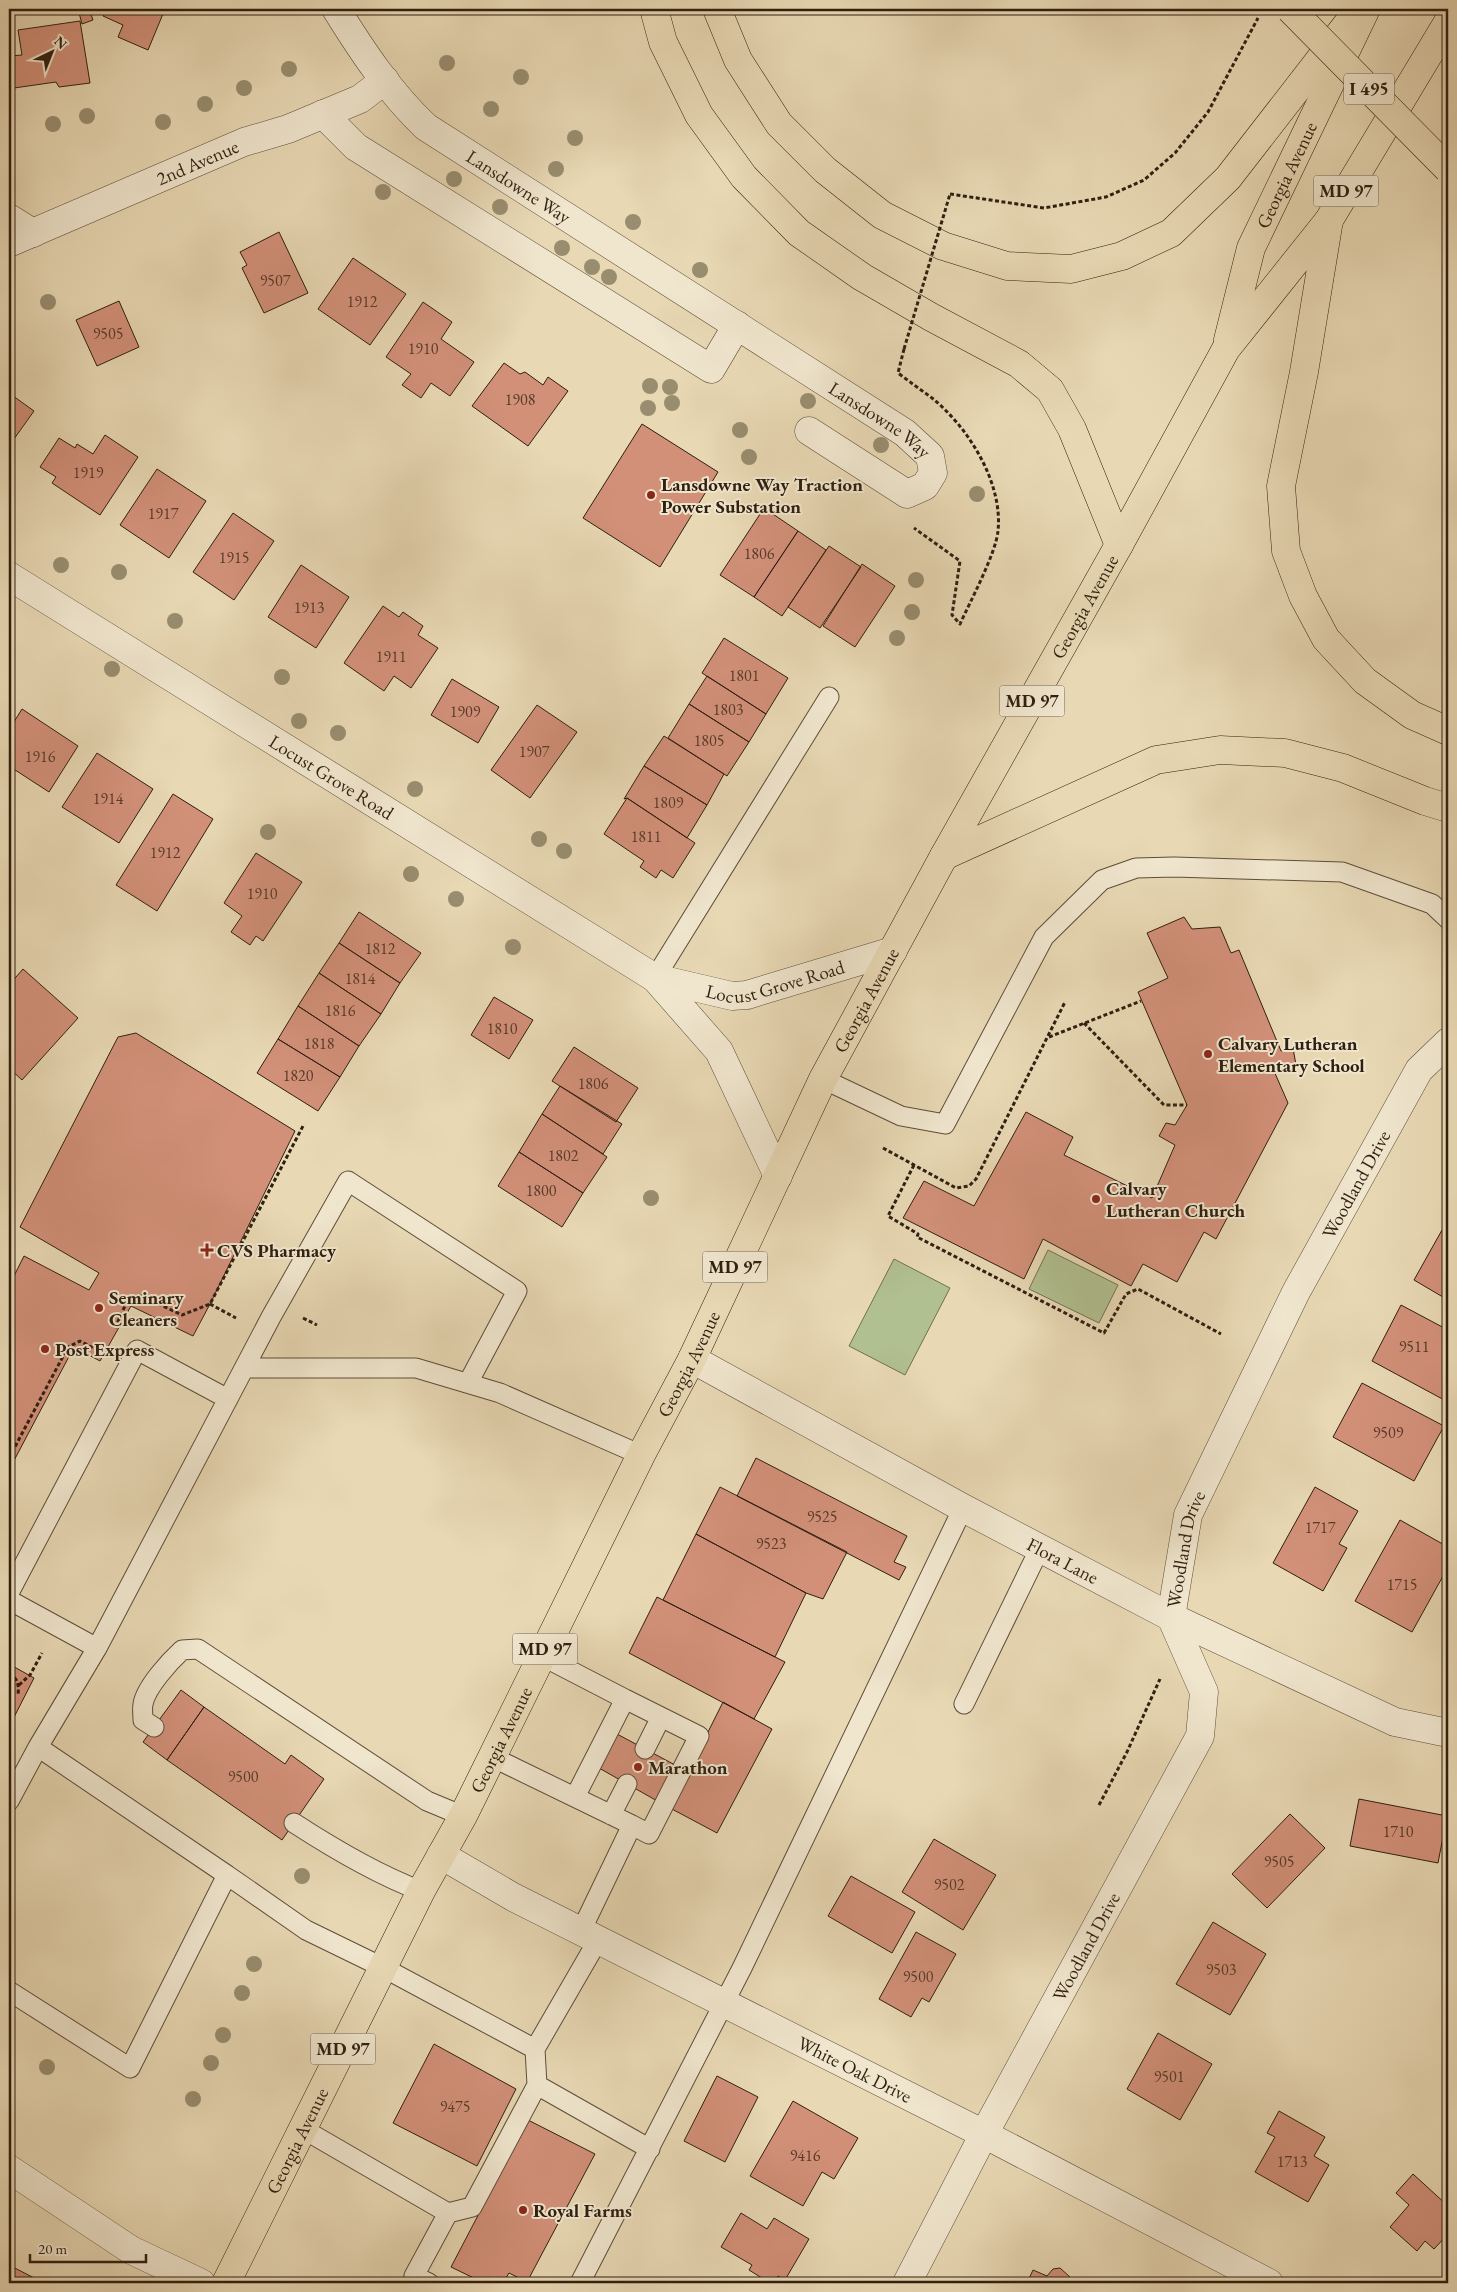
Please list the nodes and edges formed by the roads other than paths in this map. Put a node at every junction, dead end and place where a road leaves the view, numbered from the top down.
1 (336, 9) edge
2 (654, 9) edge
3 (717, 9) edge
4 (1290, 9) edge
5 (1359, 9) edge
6 (1366, 9) edge
7 (1448, 22) edge
8 (385, 80) junction
9 (324, 114) junction
10 (1448, 169) edge
11 (9, 218) edge
12 (1329, 220) junction
13 (33, 233) junction
14 (9, 243) edge
15 (736, 325) junction
16 (1226, 349) junction
17 (809, 431) dead end
18 (1119, 545) junction
19 (9, 576) edge
20 (829, 697) dead end
21 (1448, 731) edge
22 (1448, 808) edge
23 (944, 856) junction
24 (1448, 919) edge
25 (893, 950) junction
26 (655, 978) junction
27 (1448, 1042) edge
28 (823, 1079) junction
29 (778, 1176) junction
30 (692, 1359) junction
31 (245, 1368) junction
32 (468, 1383) junction
33 (228, 1399) junction
34 (641, 1455) junction
35 (963, 1508) junction
36 (1040, 1548) junction
37 (9, 1594) edge
38 (9, 1600) edge
39 (1171, 1617) junction
40 (97, 1648) junction
41 (542, 1656) junction
42 (625, 1699) junction
43 (964, 1704) dead end
44 (661, 1717) junction
45 (154, 1727) dead end
46 (1448, 1733) edge
47 (38, 1747) junction
48 (645, 1749) dead end
49 (492, 1757) junction
50 (627, 1784) dead end
51 (575, 1797) junction
52 (9, 1801) edge
53 (463, 1816) junction
54 (612, 1816) junction
55 (294, 1823) dead end
56 (632, 1825) junction
57 (441, 1855) junction
58 (227, 1875) junction
59 (421, 1891) junction
60 (589, 1935) junction
61 (384, 1968) junction
62 (9, 1991) edge
63 (723, 2002) junction
64 (535, 2049) junction
65 (537, 2085) junction
66 (302, 2129) junction
67 (984, 2134) junction
68 (650, 2149) junction
69 (9, 2169) edge
70 (448, 2213) junction
71 (201, 2283) edge
72 (226, 2283) edge
73 (429, 2283) edge
74 (580, 2283) edge
75 (907, 2283) edge
76 (1269, 2283) edge

1 - 8 street, Lansdowne Way
2 - 18 main road
3 - 5 main road
4 - 10 main road, I 495, bridge
6 - 16 main road, Georgia Avenue / MD 97
7 - 12 main road, Georgia Avenue / MD 97
8 - 9 street, 2nd Avenue
8 - 15 street, Lansdowne Way
9 - 13 street, 2nd Avenue
9 - 15 street
11 - 13 street
12 - 16 main road, Georgia Avenue / MD 97
12 - 21 main road
13 - 14 street, 2nd Avenue
15 - 17 street, Lansdowne Way
16 - 18 main road, Georgia Avenue / MD 97
18 - 23 main road, Georgia Avenue / MD 97
19 - 26 street, Locust Grove Road
20 - 26 lane
22 - 23 main road
23 - 25 main road, Georgia Avenue / MD 97
24 - 28 lane
25 - 26 street, Locust Grove Road
25 - 28 main road, Georgia Avenue / MD 97
26 - 29 street, Locust Grove Road
27 - 39 street, Woodland Drive
28 - 29 main road, Georgia Avenue / MD 97
29 - 30 main road, Georgia Avenue / MD 97
30 - 34 main road, Georgia Avenue / MD 97
30 - 35 street, Flora Lane
31 - 32 lane
31 - 32 lane
31 - 33 lane
32 - 34 lane
33 - 37 lane
33 - 40 lane
34 - 41 main road, Georgia Avenue / MD 97
35 - 36 street, Flora Lane
35 - 63 lane
36 - 39 street, Flora Lane
36 - 43 lane
38 - 40 lane
39 - 46 street, Flora Lane
39 - 67 street, Woodland Drive
40 - 47 lane
41 - 42 lane
41 - 49 main road, Georgia Avenue / MD 97
42 - 44 lane
42 - 51 lane
44 - 48 lane
44 - 56 lane
45 - 53 lane
47 - 52 lane
47 - 58 lane
49 - 51 lane
49 - 53 main road, Georgia Avenue / MD 97
50 - 54 lane
51 - 54 lane
53 - 57 main road, Georgia Avenue / MD 97
54 - 56 lane
55 - 59 lane
56 - 60 lane
57 - 59 main road, Georgia Avenue / MD 97
57 - 60 street, White Oak Drive
58 - 61 lane
58 - 62 lane
59 - 61 main road, Georgia Avenue / MD 97
60 - 63 street, White Oak Drive
60 - 64 lane
61 - 64 lane
61 - 66 main road, Georgia Avenue / MD 97
63 - 67 street, White Oak Drive
63 - 68 lane
64 - 65 lane
65 - 68 lane
65 - 70 lane
66 - 70 lane
66 - 72 main road, Georgia Avenue / MD 97
67 - 75 street, Woodland Drive
67 - 76 street, White Oak Drive
68 - 74 lane
69 - 71 street
70 - 73 lane

